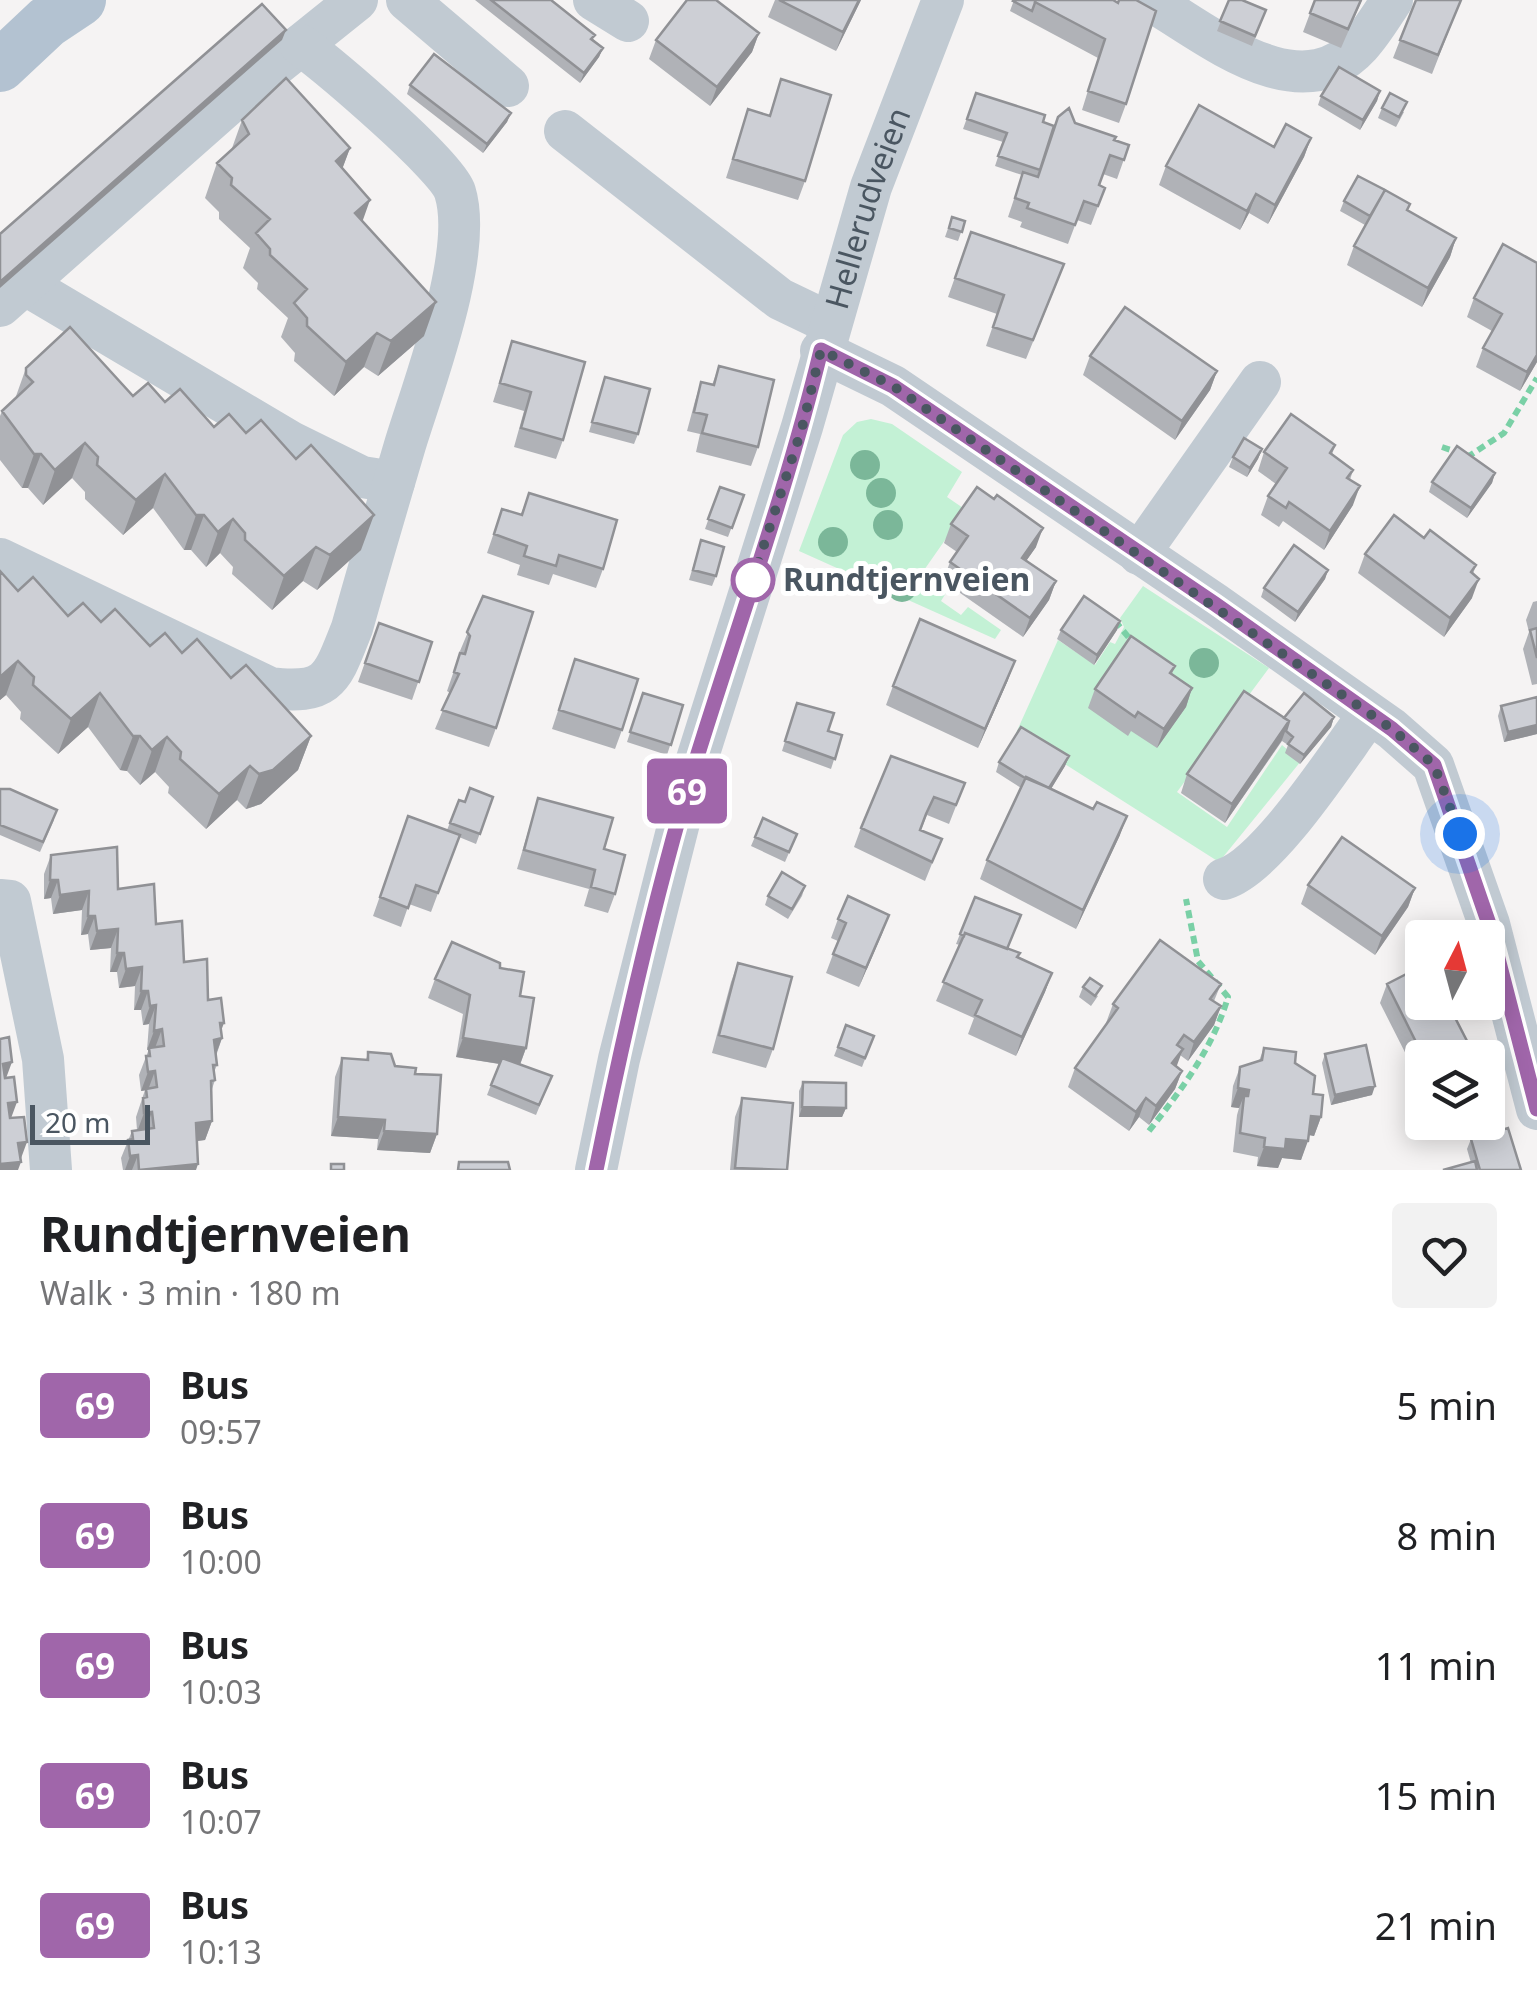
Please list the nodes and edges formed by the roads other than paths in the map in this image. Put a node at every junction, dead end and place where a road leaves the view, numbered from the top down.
1 (357, 0) edge
2 (406, 0) edge
3 (943, 0) edge
4 (1149, 0) edge
5 (1392, 0) edge
6 (61, 7) edge
7 (301, 45) junction
8 (0, 66) edge
9 (508, 86) dead end
10 (566, 131) dead end
11 (12, 295) edge
12 (825, 337) junction
13 (1260, 382) dead end
14 (394, 482) junction
15 (1139, 554) junction
16 (0, 559) edge
17 (1369, 714) junction
18 (1224, 879) dead end
19 (0, 900) edge
20 (1537, 1109) edge
21 (52, 1170) edge
22 (596, 1170) edge

1 - 7 street
2 - 9 street
3 - 12 street, Hellerudveien
4 - 5 street
6 - 8 main road
7 - 11 street
7 - 14 street
10 - 12 street
11 - 14 street
12 - 15 street
12 - 22 street, Hellerudveien
13 - 15 street
14 - 16 street
15 - 17 street
17 - 18 street
17 - 20 street
19 - 21 street

